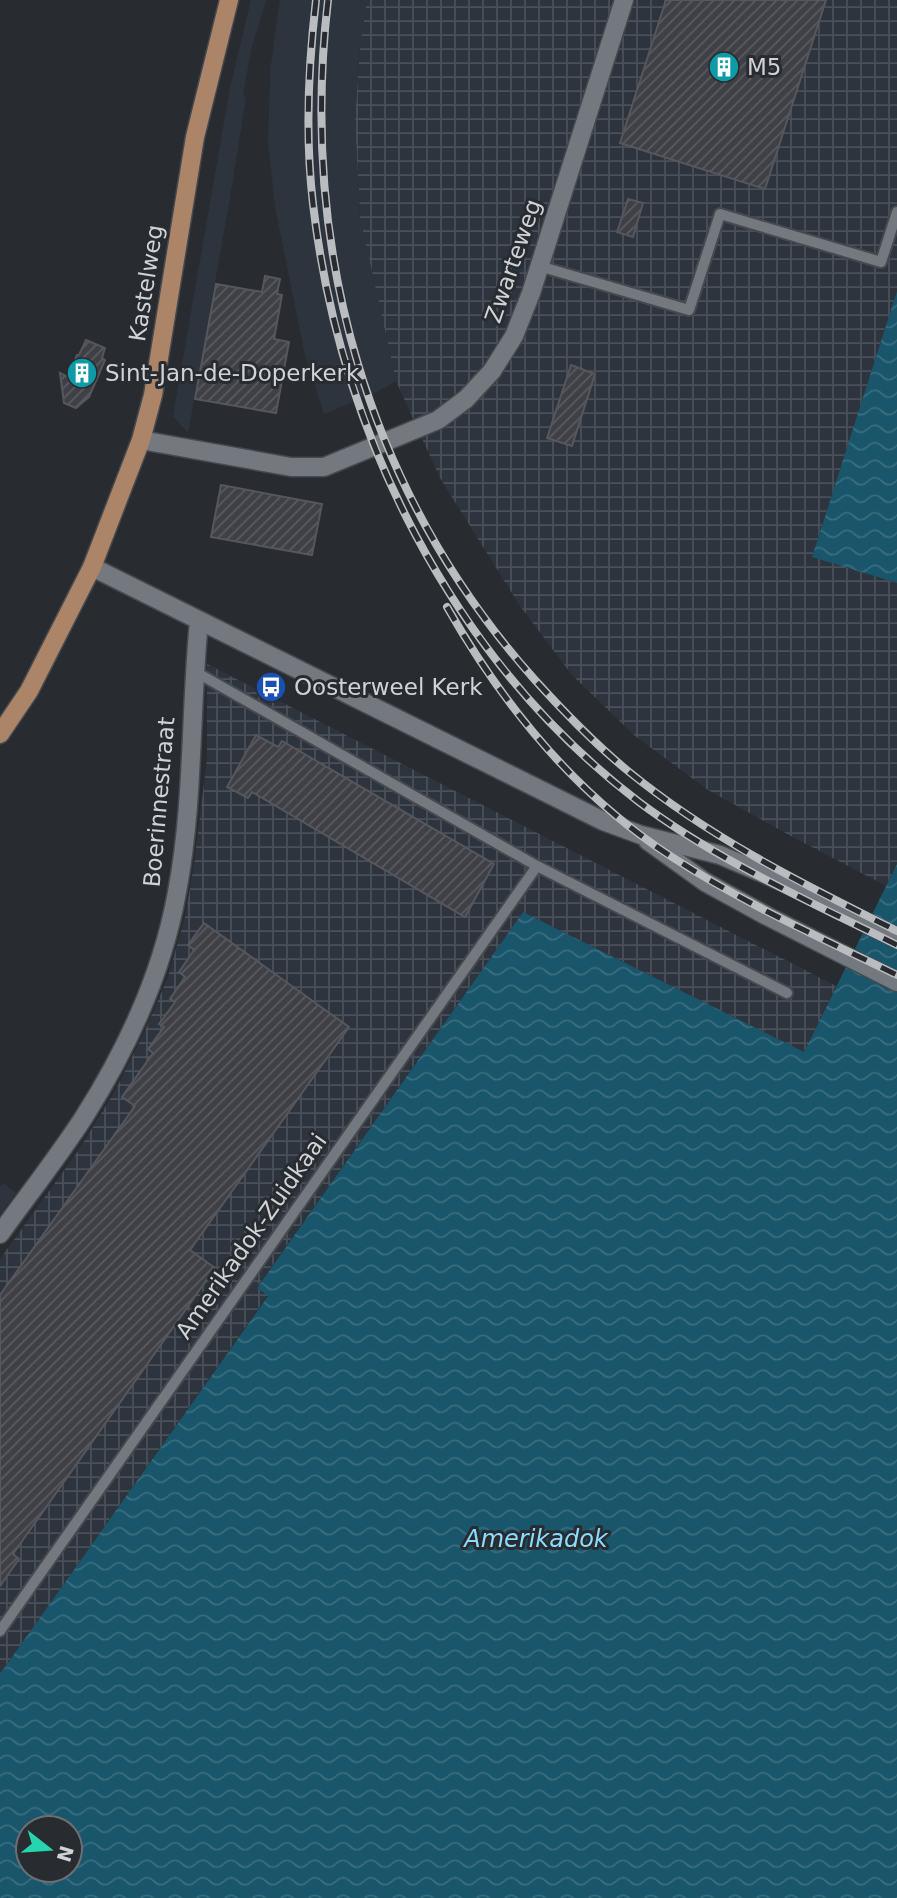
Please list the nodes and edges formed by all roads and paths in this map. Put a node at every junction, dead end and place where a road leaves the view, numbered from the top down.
1 (229, 0) edge
2 (624, 0) edge
3 (897, 212) edge
4 (539, 266) junction
5 (141, 440) junction
6 (92, 567) junction
7 (199, 621) junction
8 (194, 671) junction
9 (0, 734) edge
10 (640, 835) junction
11 (537, 866) junction
12 (897, 938) edge
13 (897, 982) edge
14 (787, 992) dead end
15 (0, 1234) edge
16 (0, 1631) edge

1 - 5 main road, Kastelweg
2 - 4 street, Zwarteweg
3 - 4 lane
4 - 5 street, Zwarteweg
5 - 6 main road, Kastelweg
6 - 7 street
6 - 9 main road, Kastelweg
7 - 8 street, Boerinnestraat
7 - 10 street
8 - 11 lane
8 - 15 street, Boerinnestraat
10 - 12 street
10 - 13 street
11 - 14 lane
11 - 16 lane, Amerikadok-Zuidkaai

